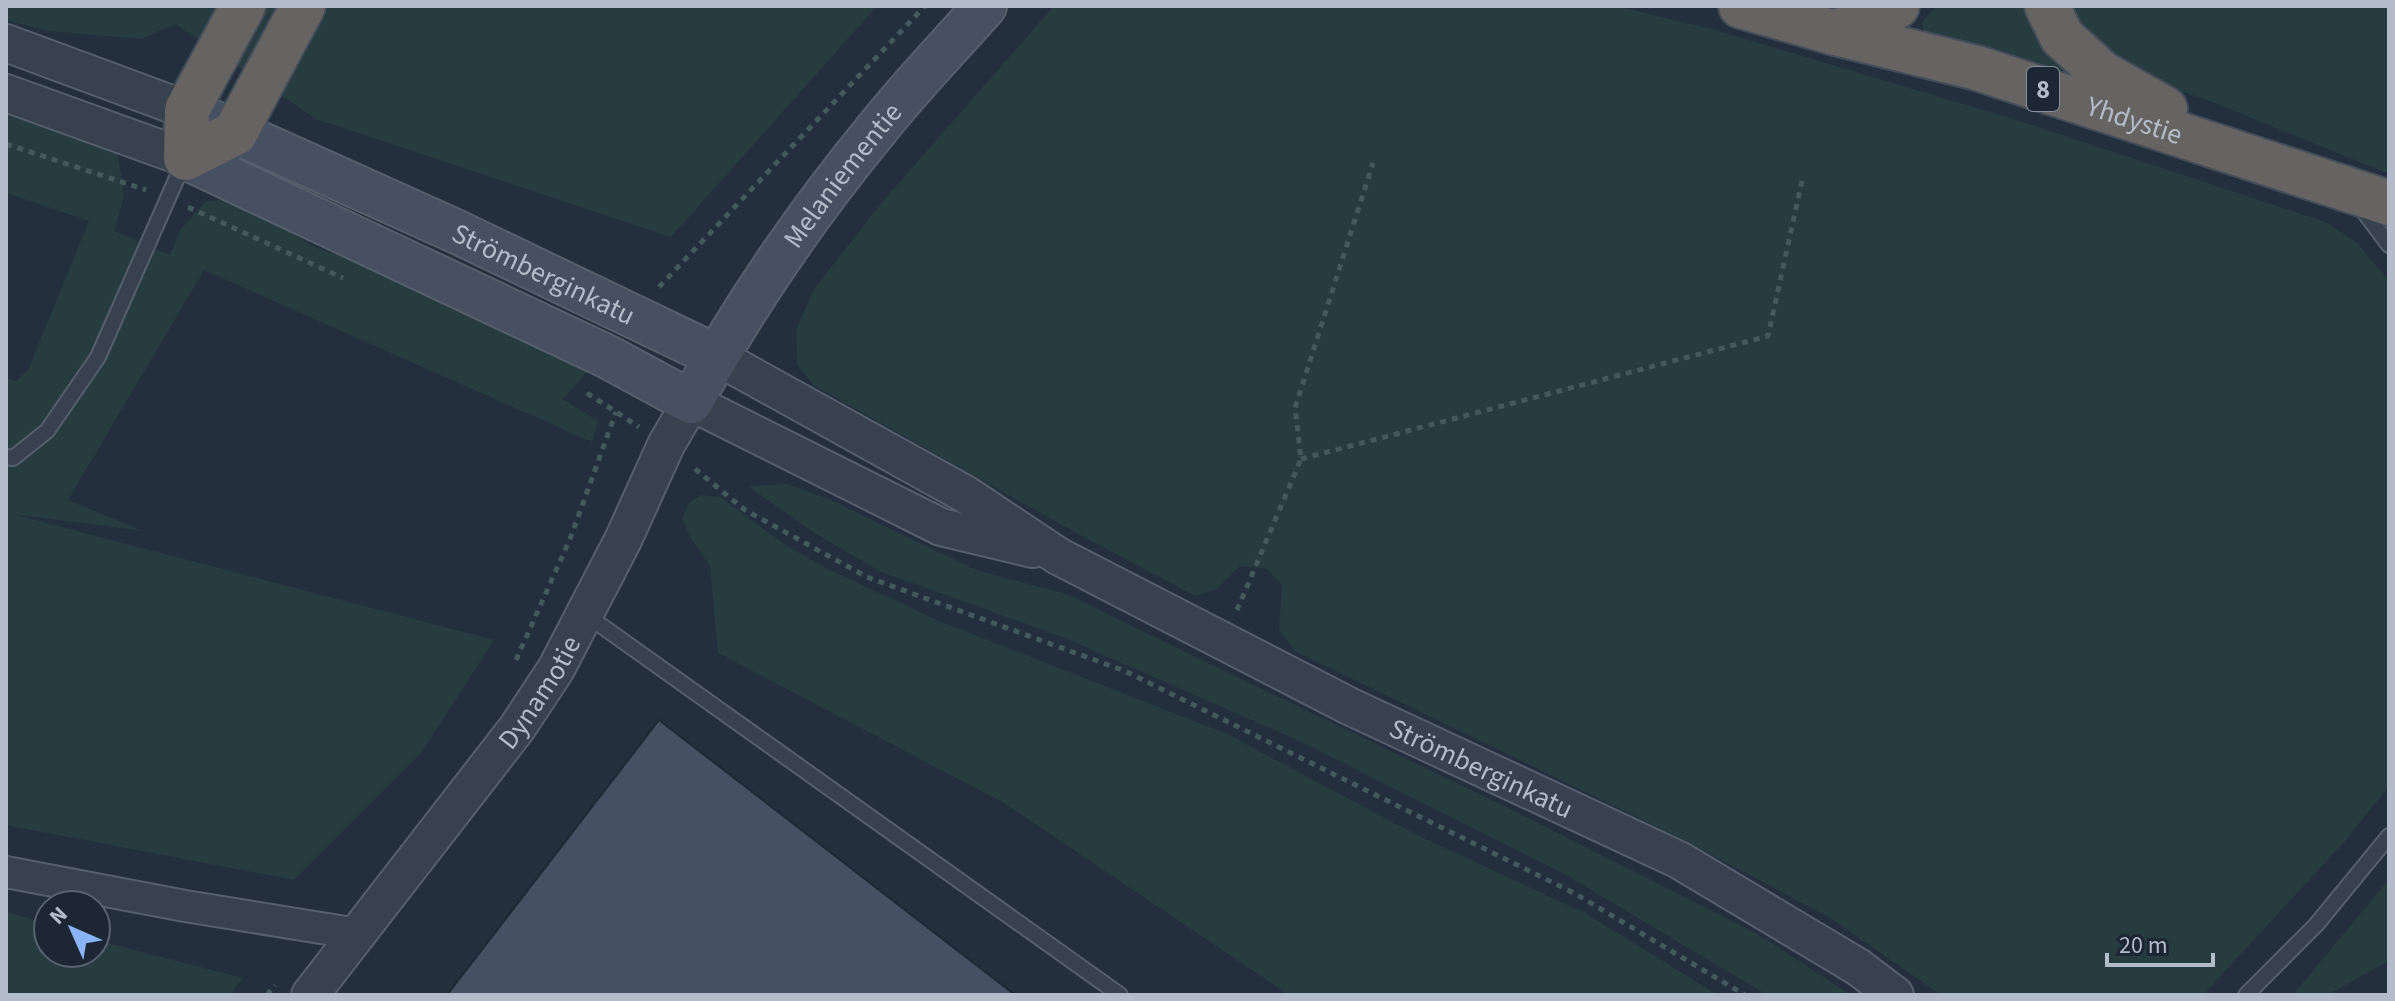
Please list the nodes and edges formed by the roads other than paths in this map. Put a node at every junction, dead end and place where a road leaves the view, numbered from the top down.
1 (243, 6) edge
2 (303, 6) edge
3 (985, 6) edge
4 (1741, 6) edge
5 (1897, 6) edge
6 (2047, 6) edge
7 (1835, 33) junction
8 (6, 43) edge
9 (6, 93) edge
10 (187, 110) junction
11 (235, 133) junction
12 (2247, 155) junction
13 (186, 158) junction
14 (2347, 188) junction
15 (2389, 203) edge
16 (2389, 245) edge
17 (716, 356) junction
18 (691, 402) junction
19 (6, 457) edge
20 (1058, 556) junction
21 (584, 614) junction
22 (2389, 836) edge
23 (6, 872) edge
24 (358, 934) junction
25 (310, 995) edge
26 (1120, 995) edge
27 (1895, 995) edge
28 (2246, 995) edge

1 - 10 highway
2 - 11 highway
3 - 17 main road, Melaniementie
4 - 7 highway, Yhdystie / 8
5 - 7 highway
6 - 12 highway
7 - 12 highway, Yhdystie / 8
8 - 10 street, Strömberginkatu
9 - 13 street, Strömberginkatu
10 - 11 main road, Strömberginkatu
10 - 13 highway
11 - 13 highway
11 - 17 main road, Strömberginkatu
12 - 14 highway, Yhdystie / 8
13 - 18 main road, Strömberginkatu
13 - 19 lane
14 - 15 highway, Yhdystie / 8
14 - 16 lane
17 - 18 main road, Dynamotie
17 - 20 street, Strömberginkatu
18 - 20 street, Strömberginkatu
18 - 21 street, Dynamotie
20 - 27 street, Strömberginkatu
21 - 24 street, Dynamotie
21 - 26 lane
22 - 28 lane
23 - 24 street
24 - 25 street, Dynamotie

